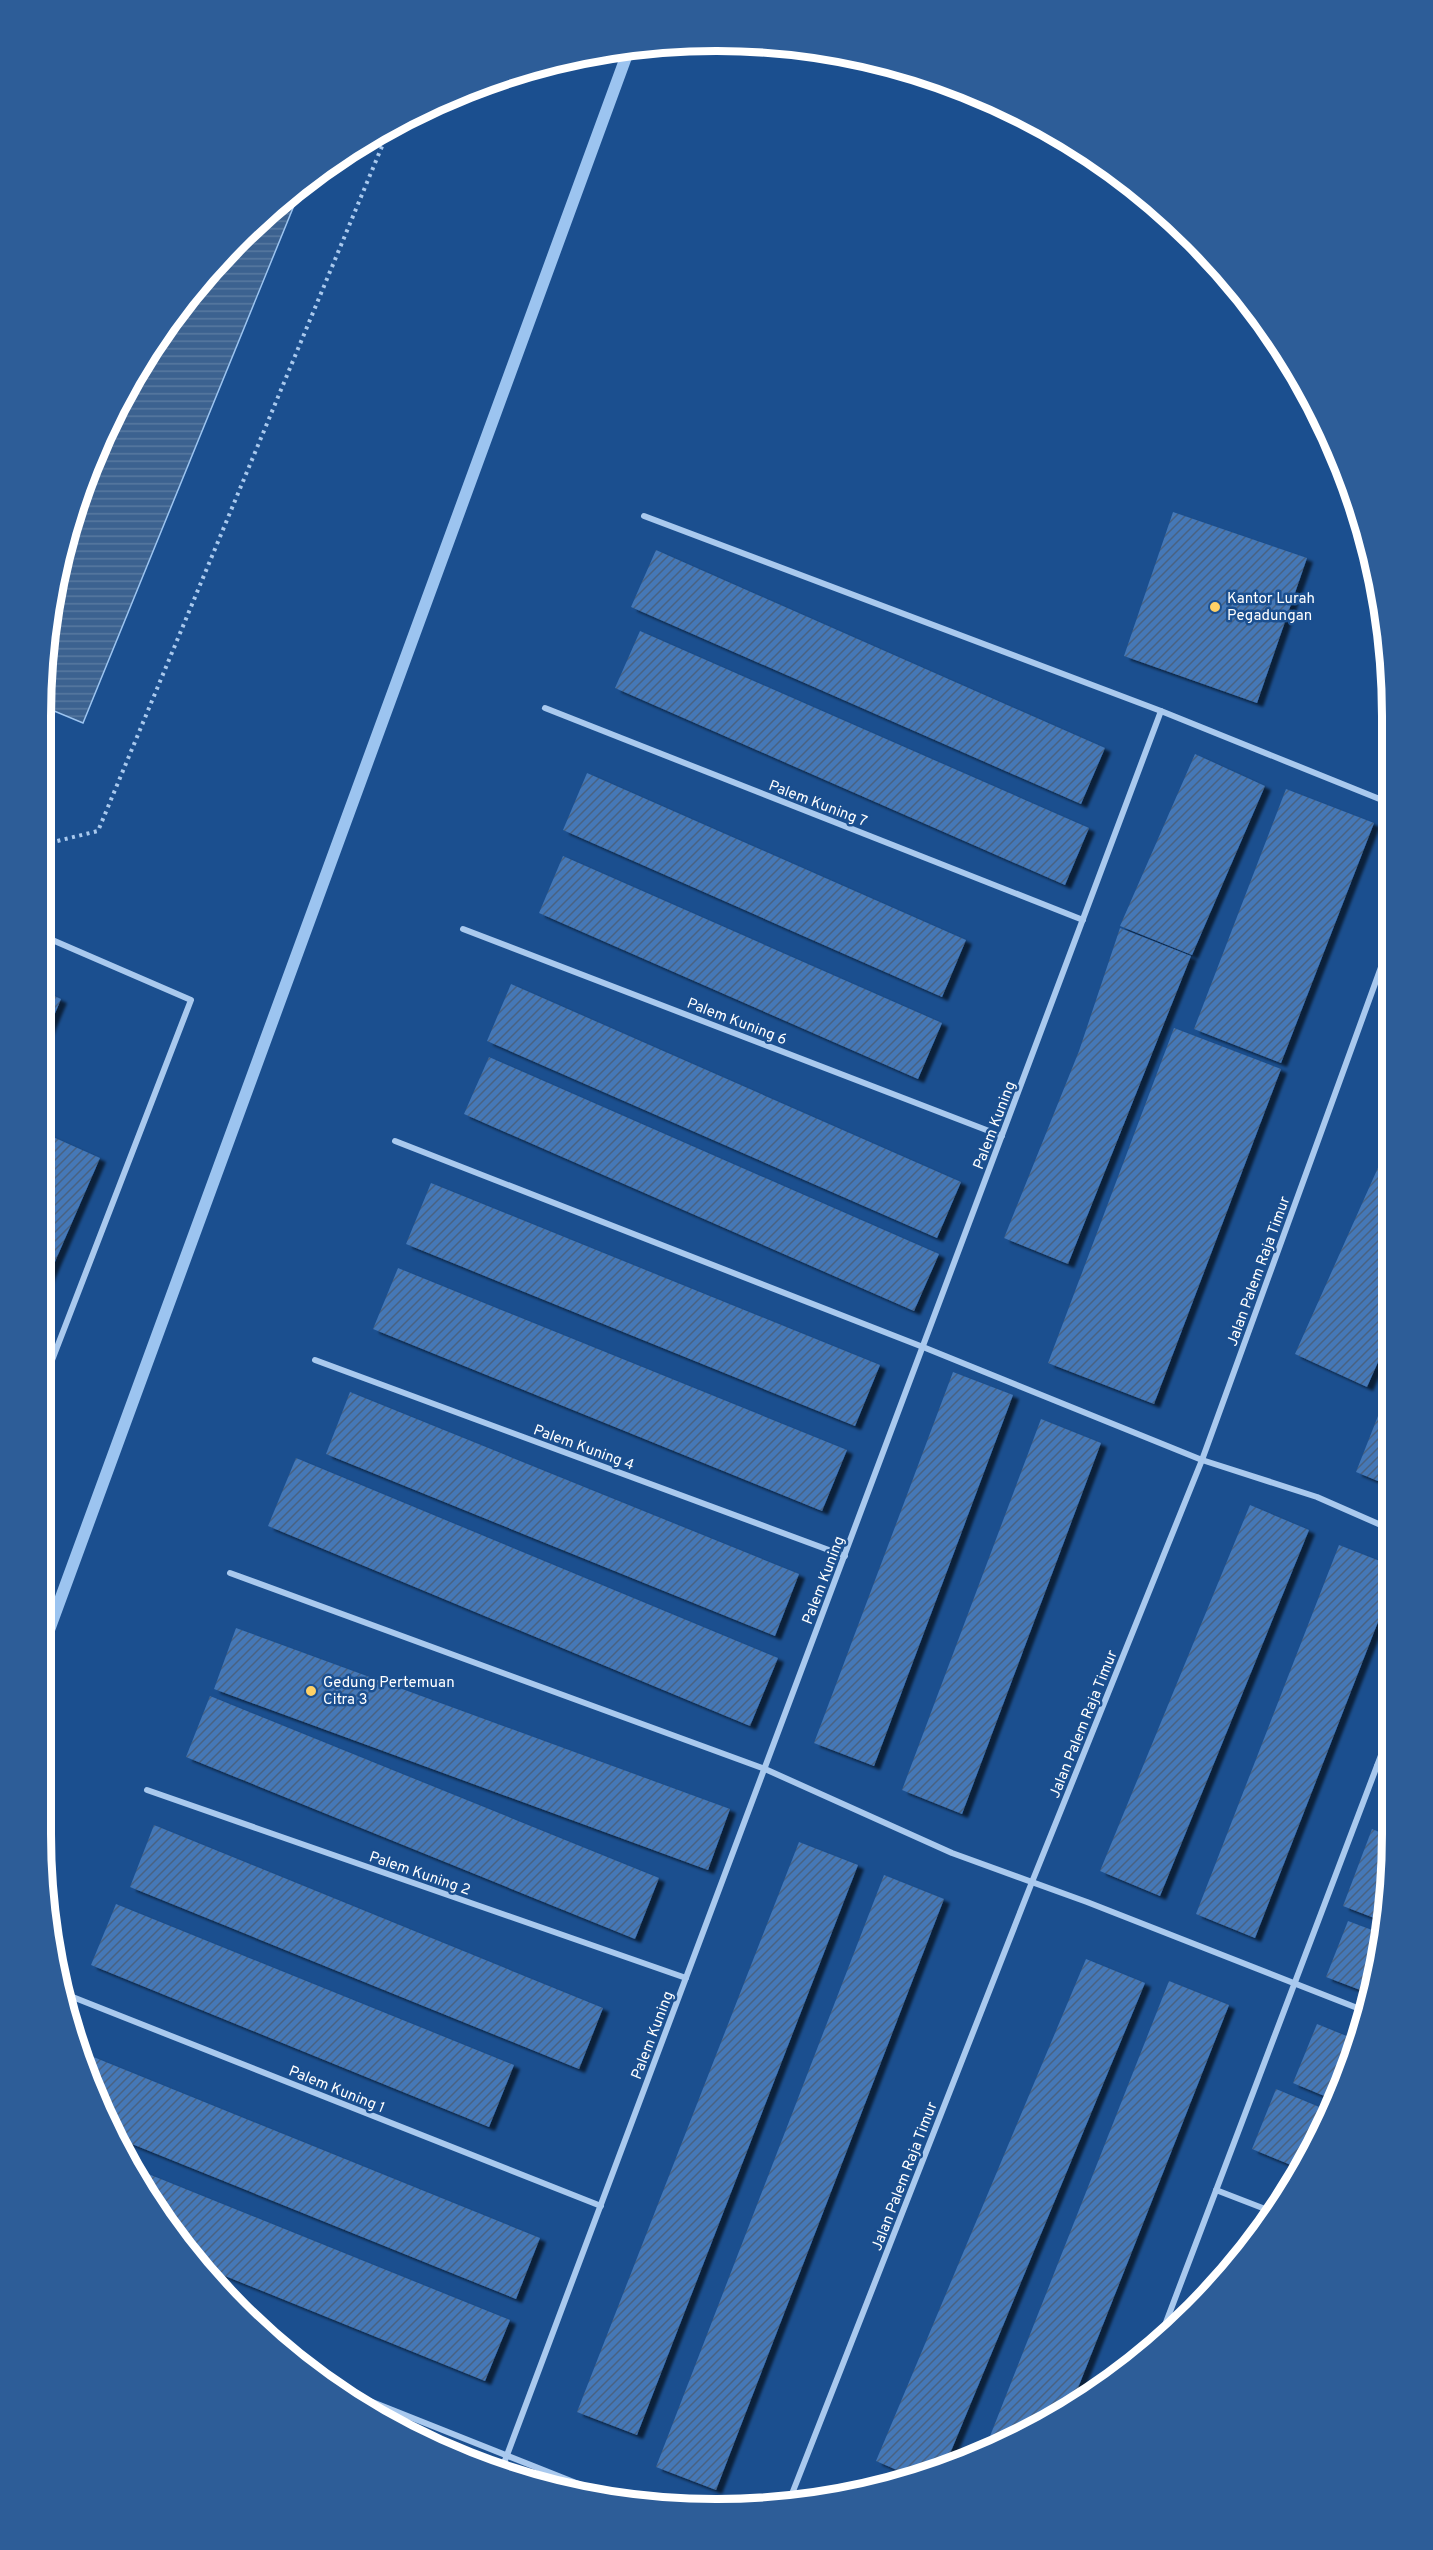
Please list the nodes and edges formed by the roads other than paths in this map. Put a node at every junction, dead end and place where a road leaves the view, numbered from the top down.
1 (644, 516) dead end
2 (545, 708) dead end
3 (1161, 711) junction
4 (1382, 800) edge
5 (1083, 920) junction
6 (463, 929) dead end
7 (51, 939) edge
8 (1382, 965) edge
9 (1002, 1136) junction
10 (395, 1141) dead end
11 (923, 1347) junction
12 (315, 1360) dead end
13 (51, 1364) edge
14 (1202, 1460) junction
15 (1382, 1525) edge
16 (845, 1556) junction
17 (230, 1573) dead end
18 (1382, 1752) edge
19 (1377, 1766) junction
20 (1382, 1768) edge
21 (765, 1769) junction
22 (147, 1790) dead end
23 (1032, 1882) junction
24 (686, 1978) junction
25 (1294, 1985) junction
26 (72, 1997) edge
27 (1358, 2009) edge
28 (1216, 2190) junction
29 (601, 2206) junction
30 (1266, 2209) edge
31 (1165, 2325) edge
32 (370, 2401) edge
33 (507, 2456) junction
34 (504, 2464) edge
35 (578, 2484) edge
36 (792, 2494) edge

1 - 3 street
2 - 5 street, Palem Kuning 7
3 - 4 street
3 - 5 street, Palem Kuning
5 - 9 street, Palem Kuning
6 - 9 street, Palem Kuning 6
7 - 13 street
8 - 14 street, Jalan Palem Raja Timur
9 - 11 street, Palem Kuning
10 - 11 street
11 - 14 street
11 - 16 street, Palem Kuning
12 - 16 street, Palem Kuning 4
14 - 15 street
14 - 23 street, Jalan Palem Raja Timur
16 - 21 street, Palem Kuning
17 - 21 street
18 - 19 street
19 - 20 street
19 - 25 street
21 - 23 street
21 - 24 street, Palem Kuning
22 - 24 street, Palem Kuning 2
23 - 25 street
23 - 36 street, Jalan Palem Raja Timur
24 - 29 street, Palem Kuning
25 - 27 street
25 - 28 street
26 - 29 street, Palem Kuning 1
28 - 30 street
28 - 31 street
29 - 33 street, Palem Kuning
32 - 33 street
33 - 34 street, Palem Kuning
33 - 35 street

